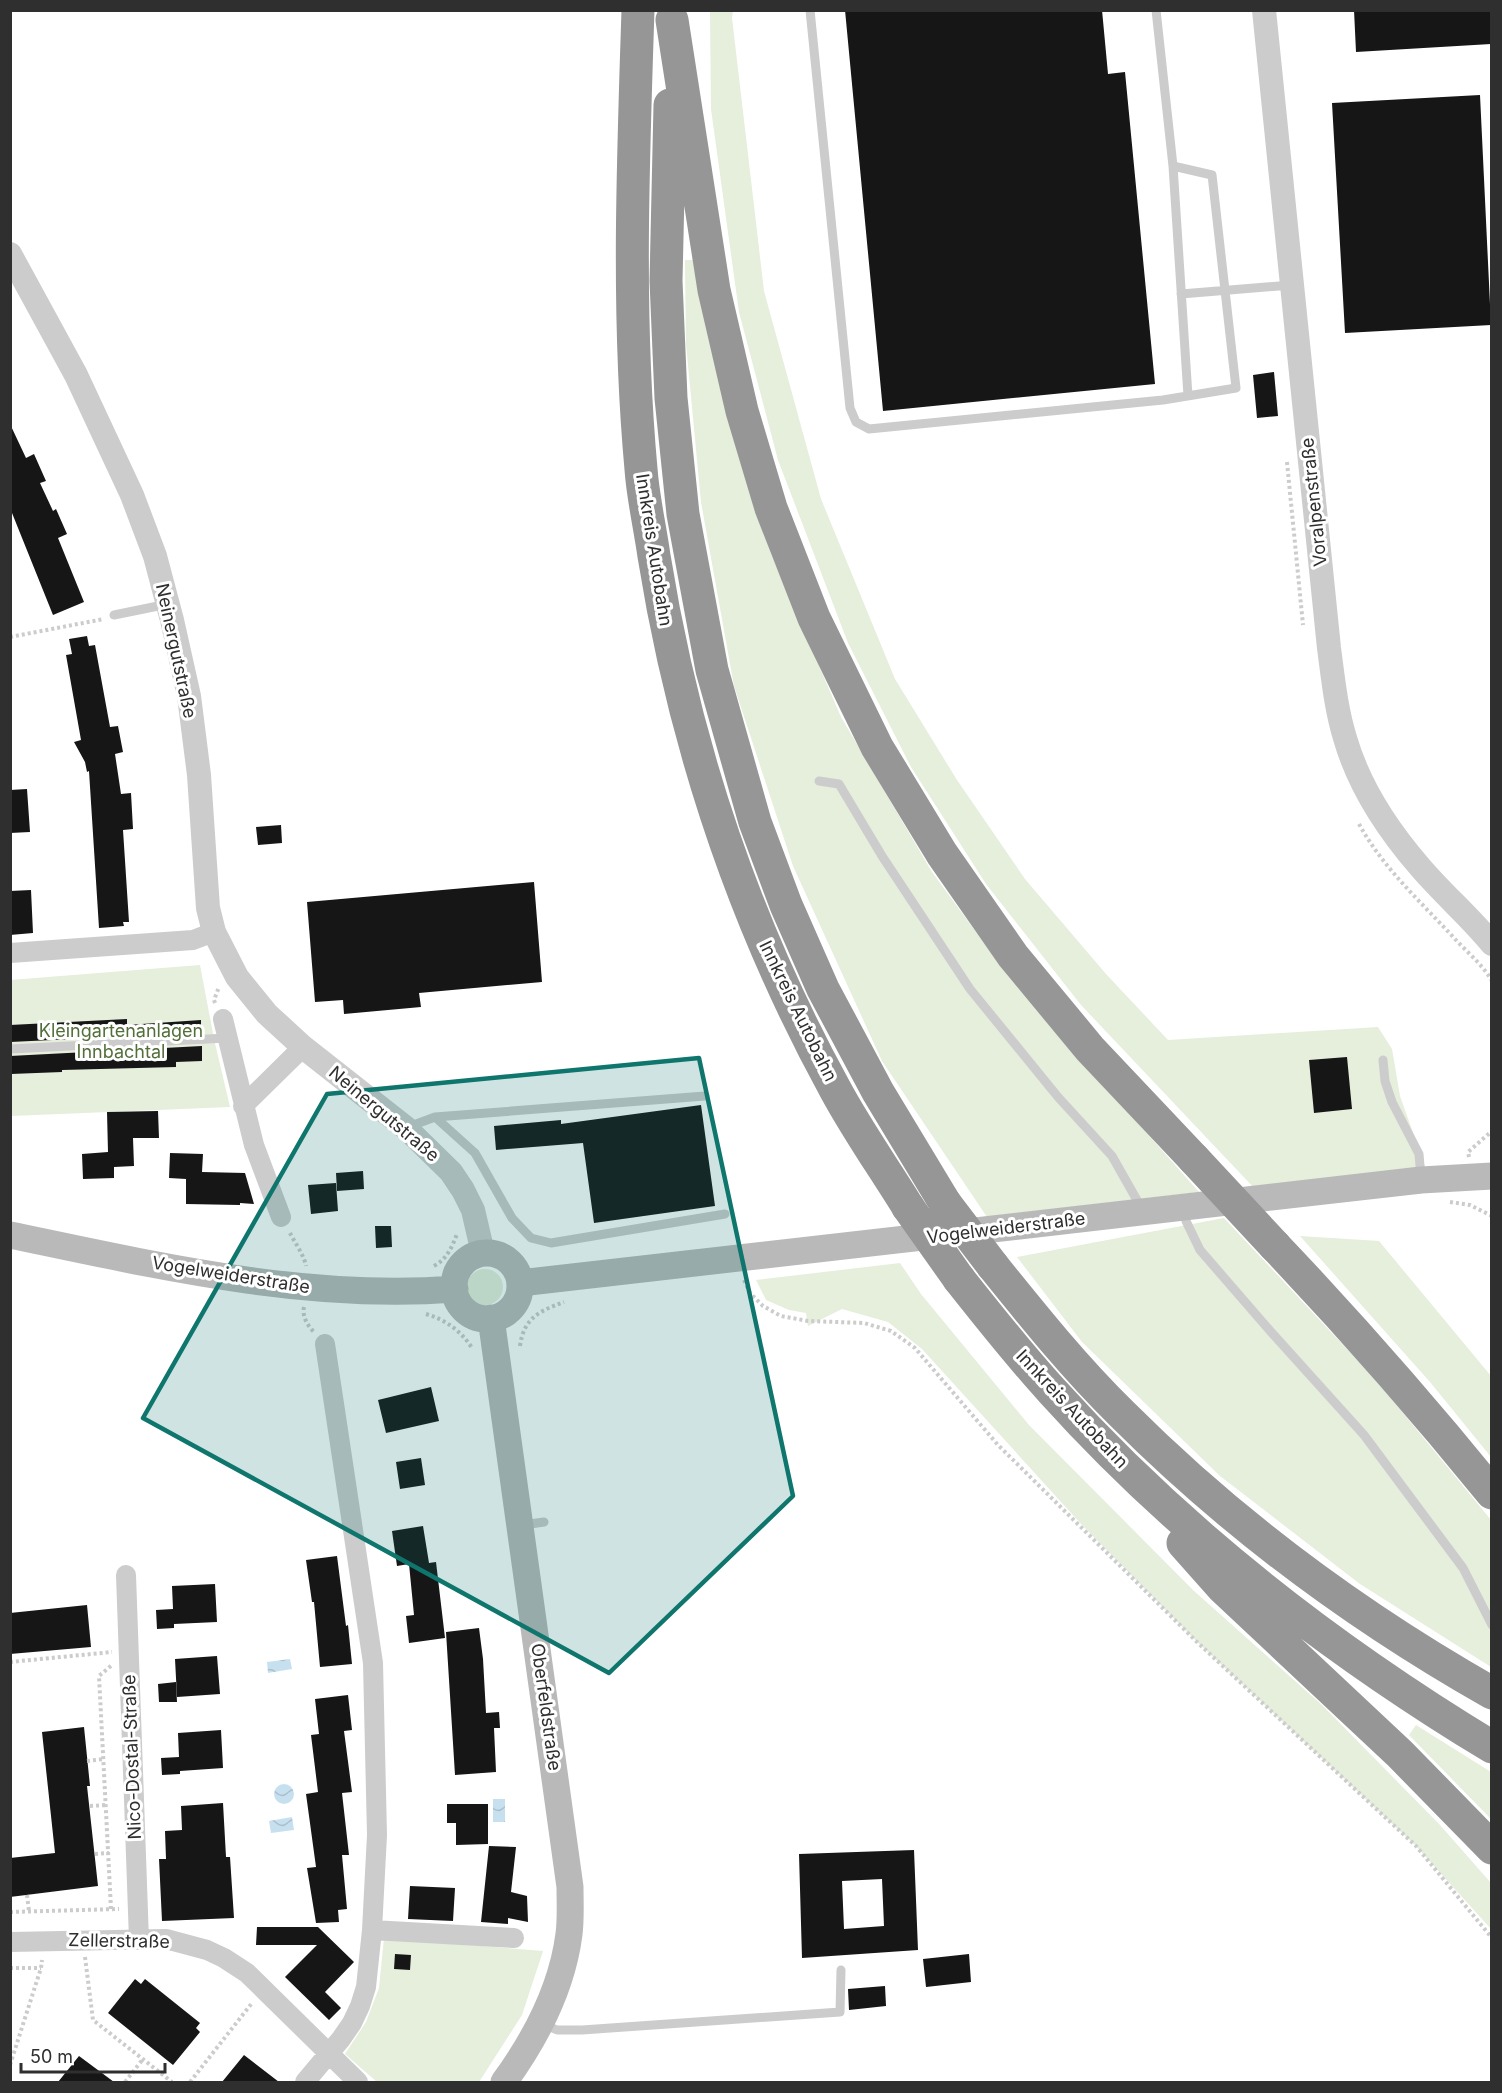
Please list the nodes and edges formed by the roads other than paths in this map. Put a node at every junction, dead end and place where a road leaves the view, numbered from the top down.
1 (638, 10) edge
2 (810, 10) edge
3 (1156, 10) edge
4 (1264, 10) edge
5 (672, 15) edge
6 (1173, 166) junction
7 (10, 255) edge
8 (1293, 285) junction
9 (1224, 290) junction
10 (1181, 294) junction
11 (1188, 396) junction
12 (168, 604) junction
13 (114, 615) road end
14 (819, 781) dead end
15 (214, 932) junction
16 (1491, 944) edge
17 (10, 953) edge
18 (225, 1028) joint
19 (303, 1047) junction
20 (10, 1049) edge
21 (1383, 1060) dead end
22 (705, 1096) dead end
23 (243, 1106) junction
24 (435, 1117) junction
25 (406, 1128) junction
26 (1491, 1176) edge
27 (1421, 1180) junction
28 (1183, 1207) junction
29 (1143, 1211) junction
30 (725, 1214) dead end
31 (280, 1217) road end
32 (10, 1234) edge
33 (483, 1253) junction
34 (520, 1283) junction
35 (454, 1289) junction
36 (491, 1318) junction
37 (325, 1344) road end
38 (1108, 1450) junction
39 (1491, 1492) edge
40 (126, 1575) dead end
41 (1491, 1625) edge
42 (1491, 1693) edge
43 (1491, 1747) edge
44 (1491, 1848) edge
45 (372, 1930) junction
46 (514, 1938) dead end
47 (139, 1940) junction
48 (10, 1942) edge
49 (841, 1970) dead end
50 (542, 2023) junction
51 (329, 2054) junction
52 (305, 2082) edge
53 (358, 2082) edge
54 (504, 2082) edge

1 - 38 highway, Innkreis Autobahn, bridge
2 - 11 lane
3 - 6 lane
4 - 8 street, Voralpenstraße
5 - 39 highway, bridge
5 - 42 highway, Innkreis Autobahn, bridge
6 - 9 lane
6 - 10 lane
7 - 12 street, Neinergutstraße
8 - 9 lane
8 - 16 street, Voralpenstraße
9 - 10 lane
9 - 11 lane
10 - 11 lane
12 - 13 lane
12 - 15 street, Neinergutstraße
14 - 29 lane
15 - 17 street
15 - 19 street, Neinergutstraße
18 - 20 lane
18 - 23 street
19 - 23 street
19 - 25 street, Neinergutstraße
21 - 27 lane
22 - 24 lane
23 - 31 street
24 - 25 lane
24 - 30 lane
25 - 33 street, Neinergutstraße
26 - 27 main road, Vogelweiderstraße
27 - 28 main road, Vogelweiderstraße
28 - 29 main road, Vogelweiderstraße
28 - 41 lane
29 - 34 main road, Vogelweiderstraße
32 - 35 main road, Vogelweiderstraße
33 - 34 main road
33 - 35 main road
34 - 36 main road
35 - 36 main road
36 - 50 main road, Oberfeldstraße
37 - 45 street
38 - 43 highway, Innkreis Autobahn
38 - 44 highway
40 - 47 street, Nico-Dostal-Straße
45 - 46 street
45 - 51 street
47 - 48 street, Zellerstraße
47 - 51 street, Zellerstraße
49 - 50 lane
50 - 54 main road, Oberfeldstraße
51 - 52 street
51 - 53 street

